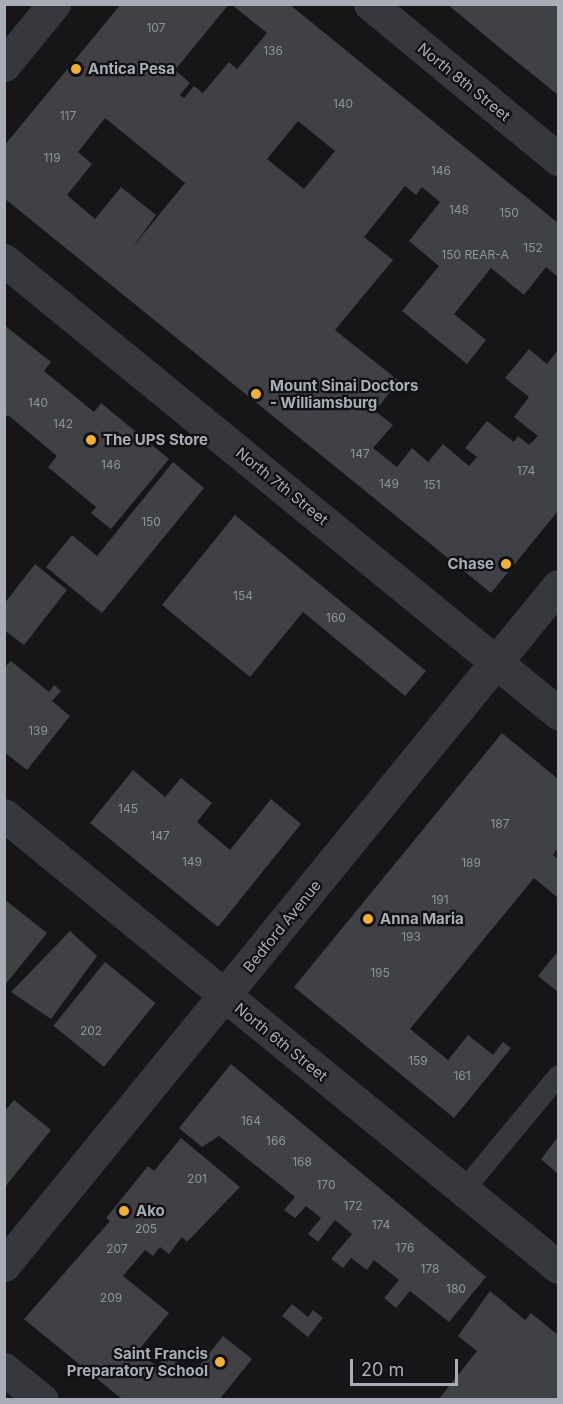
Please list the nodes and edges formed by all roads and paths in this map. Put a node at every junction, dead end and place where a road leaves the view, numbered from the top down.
1 (54, 4) edge
2 (370, 4) edge
3 (4, 65) edge
4 (558, 159) edge
5 (4, 260) edge
6 (558, 586) edge
7 (496, 662) junction
8 (558, 713) edge
9 (4, 815) edge
10 (225, 996) junction
11 (558, 1075) edge
12 (464, 1190) junction
13 (4, 1265) edge
14 (558, 1267) edge
15 (4, 1369) edge
16 (42, 1400) edge

1 - 3 street
2 - 4 street, North 8th Street
5 - 7 street, North 7th Street
6 - 7 street, Bedford Avenue
7 - 8 street, North 7th Street
7 - 10 street, Bedford Avenue
9 - 10 street, North 6th Street
10 - 12 street, North 6th Street
10 - 13 street, Bedford Avenue
11 - 12 lane
12 - 14 street, North 6th Street
15 - 16 street

